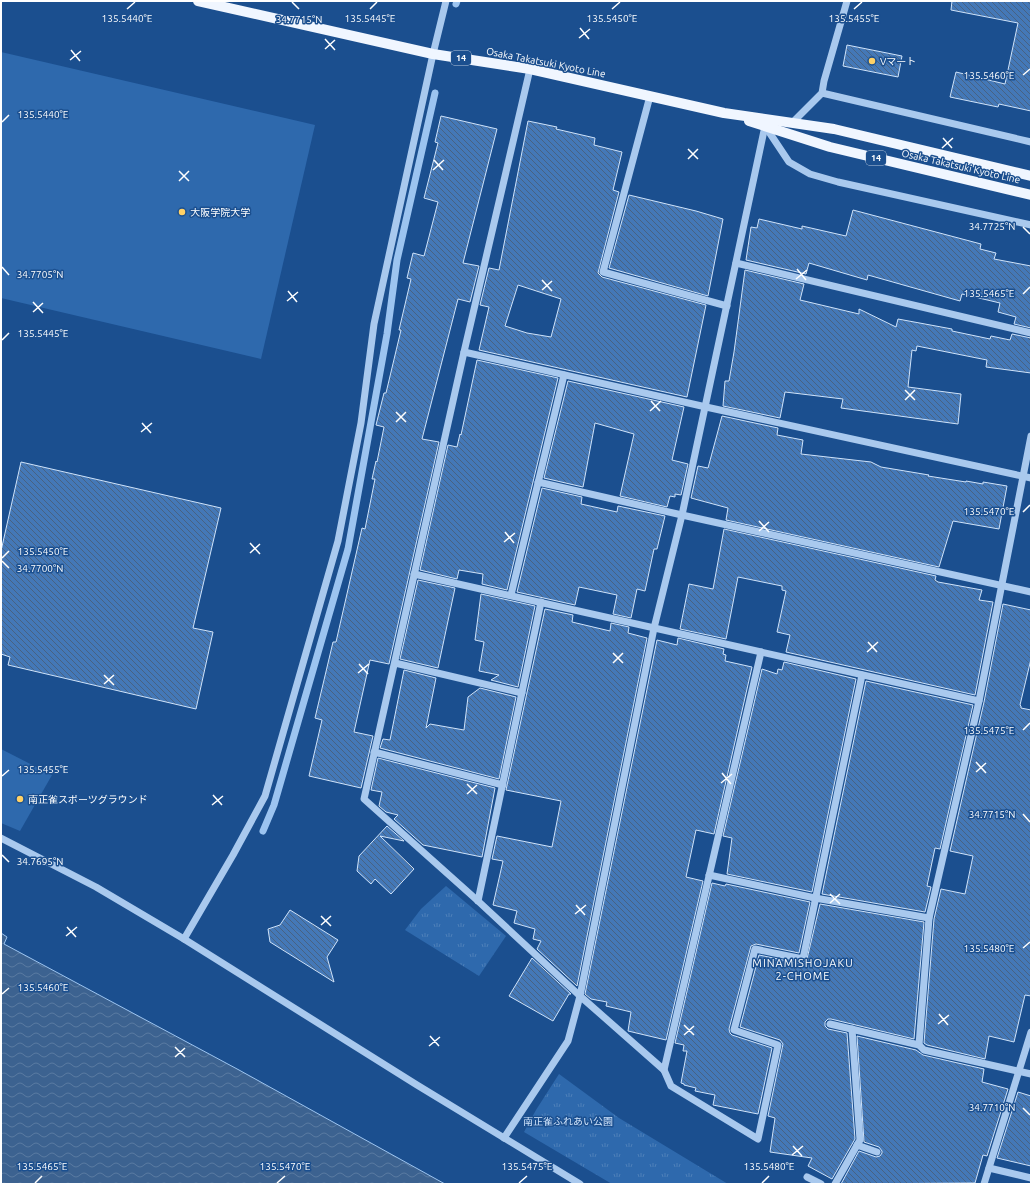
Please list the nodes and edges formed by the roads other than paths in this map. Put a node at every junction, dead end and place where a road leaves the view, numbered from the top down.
1 (198, 1) edge
2 (446, 1) edge
3 (847, 1) edge
4 (433, 54) junction
5 (530, 69) junction
6 (822, 94) junction
7 (650, 96) junction
8 (724, 113) junction
9 (792, 123) junction
10 (765, 126) junction
11 (1031, 142) edge
12 (1031, 176) edge
13 (1031, 195) edge
14 (1031, 225) edge
15 (736, 263) junction
16 (727, 306) junction
17 (1031, 333) edge
18 (464, 352) junction
19 (564, 375) junction
20 (706, 407) junction
21 (1031, 436) edge
22 (1022, 476) junction
23 (1031, 478) edge
24 (538, 482) junction
25 (682, 515) junction
26 (414, 574) junction
27 (1001, 585) junction
28 (1031, 592) edge
29 (511, 595) junction
30 (541, 602) junction
31 (654, 628) junction
32 (761, 652) junction
33 (394, 663) junction
34 (862, 675) junction
35 (522, 693) junction
36 (979, 701) junction
37 (374, 752) junction
38 (503, 785) junction
39 (1, 838) edge
40 (709, 875) junction
41 (815, 898) junction
42 (478, 901) junction
43 (929, 918) junction
44 (184, 939) junction
45 (580, 996) junction
46 (830, 1024) dead end
47 (852, 1029) junction
48 (1031, 1032) edge
49 (919, 1045) junction
50 (664, 1070) junction
51 (1019, 1071) junction
52 (1031, 1074) edge
53 (504, 1138) junction
54 (857, 1145) junction
55 (876, 1152) dead end
56 (989, 1168) junction
57 (807, 1177) dead end
58 (1031, 1178) edge
59 (580, 1184) edge
60 (821, 1184) edge
61 (835, 1184) edge
62 (984, 1184) edge

1 - 4 main road, Osaka Takatsuki Kyoto Line / 14
2 - 4 street
3 - 6 street
4 - 5 main road, Osaka Takatsuki Kyoto Line / 14
4 - 44 street
5 - 7 main road, Osaka Takatsuki Kyoto Line / 14
5 - 18 street
6 - 9 street
6 - 11 street
7 - 8 main road, Osaka Takatsuki Kyoto Line / 14
7 - 16 street
8 - 9 main road, Osaka Takatsuki Kyoto Line / 14
8 - 10 main road, Osaka Takatsuki Kyoto Line / 14
9 - 12 main road, Osaka Takatsuki Kyoto Line / 14
10 - 13 main road, Osaka Takatsuki Kyoto Line / 14
10 - 14 street
10 - 15 street
15 - 16 street
15 - 17 street
16 - 20 street
18 - 19 street
18 - 26 street
19 - 20 street
19 - 24 street
20 - 22 street
20 - 25 street
21 - 22 street
22 - 23 street
22 - 27 street
24 - 25 street
24 - 29 street
25 - 27 street
25 - 31 street
26 - 29 street
26 - 33 street
27 - 28 street
27 - 36 street
29 - 30 street
30 - 31 street
30 - 35 street
31 - 32 street
31 - 45 street
32 - 34 street
32 - 40 street
33 - 35 street
33 - 37 street
34 - 36 street
34 - 41 street
35 - 38 street
36 - 43 street
37 - 38 street
37 - 42 street
38 - 42 street
39 - 44 street
40 - 41 street
40 - 50 street
41 - 43 street
41 - 50 street
42 - 45 street
43 - 49 street
44 - 53 street
45 - 50 street
45 - 53 street
46 - 47 street
47 - 49 street
47 - 54 street
48 - 51 street
49 - 51 street
51 - 52 street
51 - 56 street
53 - 59 street
54 - 55 street
54 - 61 street
56 - 58 street
56 - 62 street
57 - 60 street

